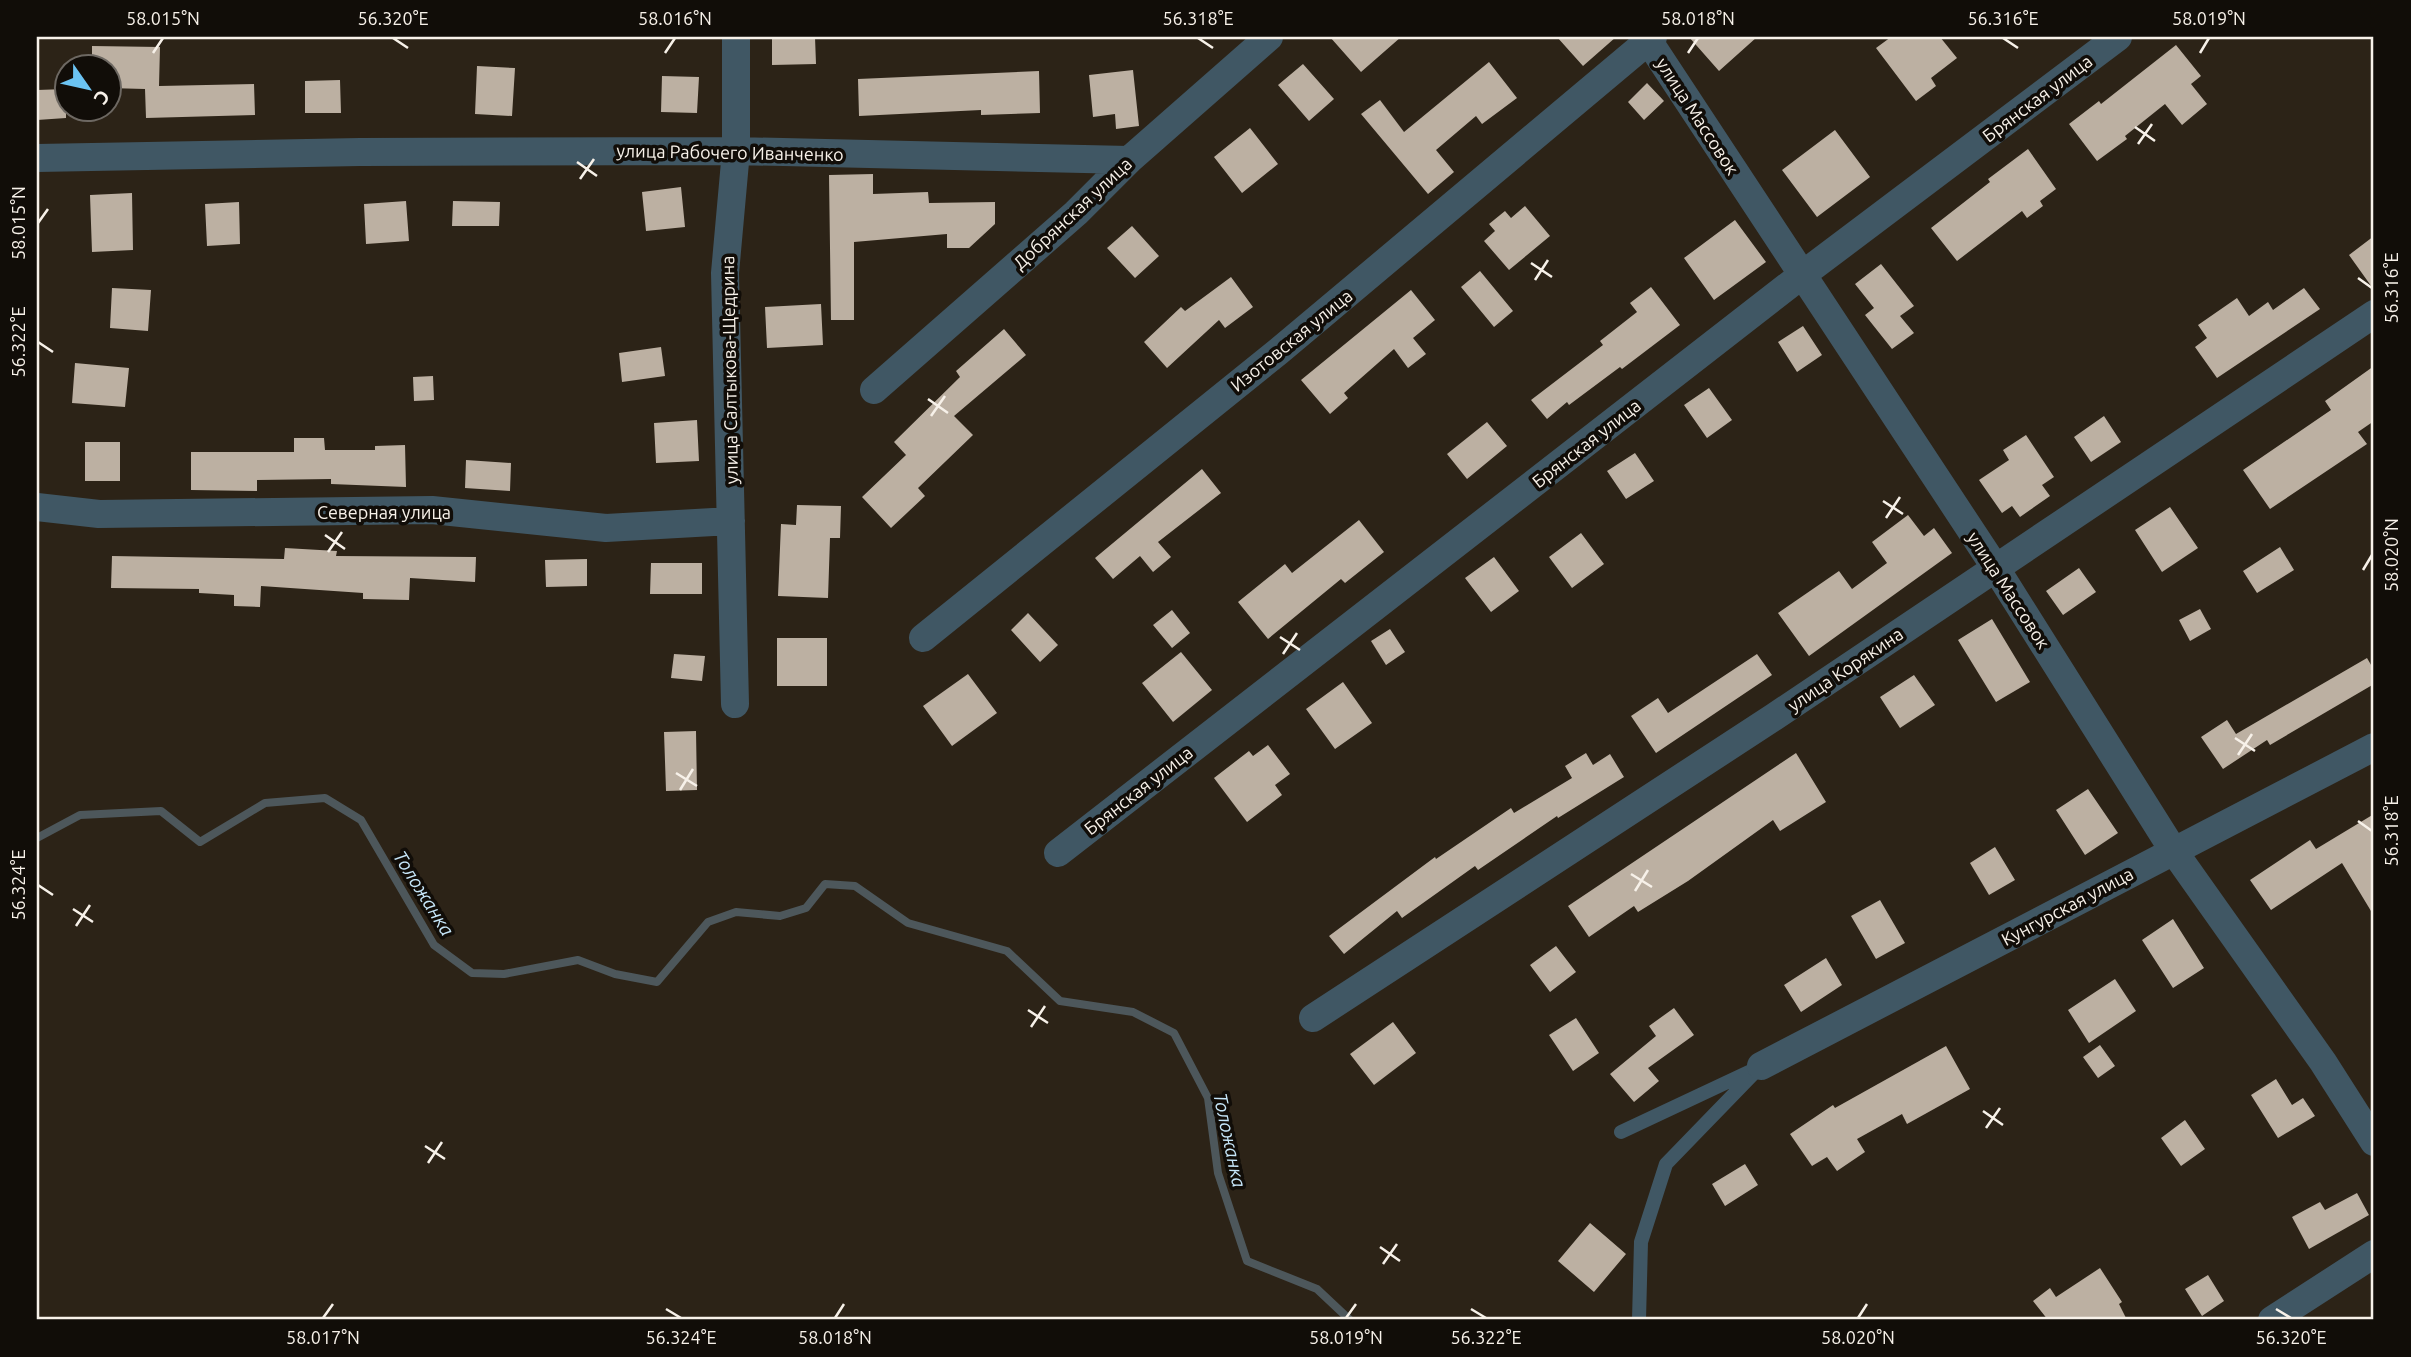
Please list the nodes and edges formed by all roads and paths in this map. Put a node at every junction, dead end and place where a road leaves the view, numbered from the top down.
1 (736, 37) edge
2 (1269, 37) edge
3 (2118, 37) edge
4 (1650, 39) edge
5 (736, 151) junction
6 (37, 158) edge
7 (1129, 160) junction
8 (1802, 275) junction
9 (2374, 314) edge
10 (874, 390) dead end
11 (37, 507) edge
12 (731, 521) junction
13 (1995, 567) junction
14 (923, 638) dead end
15 (735, 704) dead end
16 (2374, 747) edge
17 (2174, 850) junction
18 (1058, 853) dead end
19 (1313, 1018) dead end
20 (1761, 1066) junction
21 (1620, 1132) dead end
22 (2374, 1142) edge
23 (2374, 1254) edge
24 (1639, 1320) edge
25 (2272, 1320) edge

1 - 5 street, улица Салтыкова-Щедрина
2 - 7 street, Добрянская улица
3 - 8 street, Брянская улица
4 - 8 street, улица Массовок
4 - 14 street, Изотовская улица
5 - 6 street, улица Рабочего Иванченко
5 - 7 street, улица Рабочего Иванченко
5 - 12 street, улица Салтыкова-Щедрина
7 - 10 street, Добрянская улица
8 - 13 street, улица Массовок
8 - 18 street, Брянская улица
9 - 13 street, улица Корякина
11 - 12 street, Северная улица
12 - 15 street, улица Салтыкова-Щедрина
13 - 17 street, улица Массовок
13 - 19 street, улица Корякина
16 - 17 street, Кунгурская улица
17 - 20 street, Кунгурская улица
17 - 22 street, улица Массовок
20 - 21 lane
20 - 24 lane
23 - 25 street

